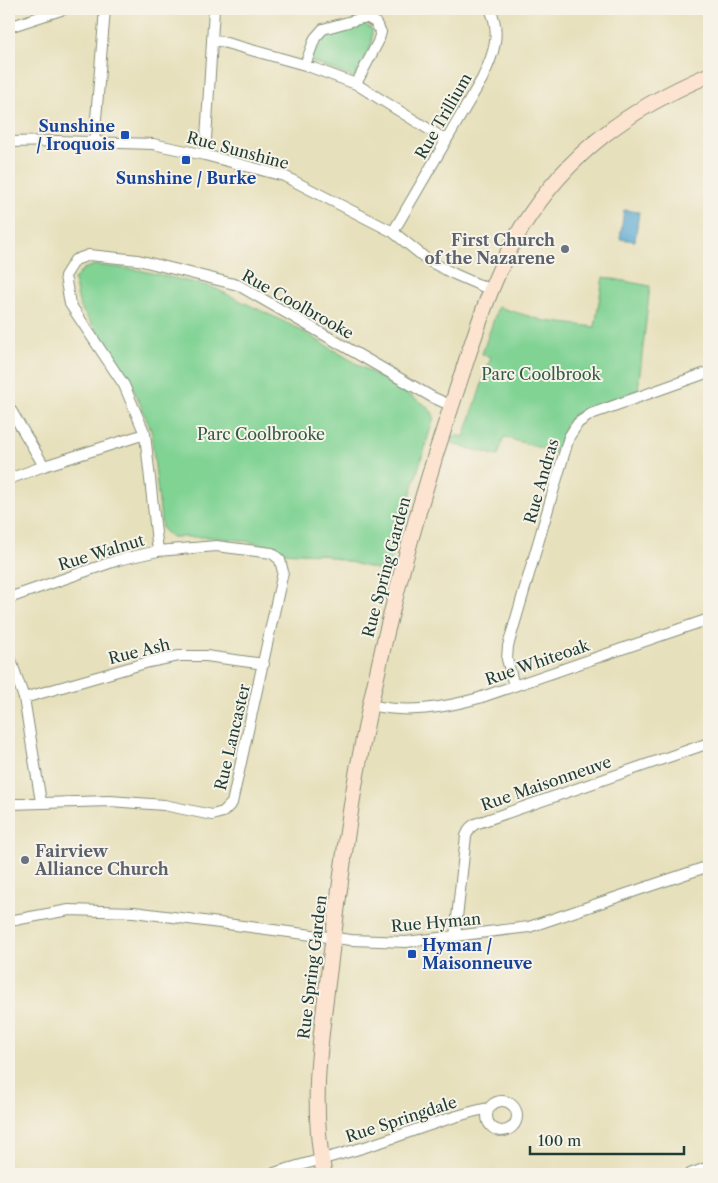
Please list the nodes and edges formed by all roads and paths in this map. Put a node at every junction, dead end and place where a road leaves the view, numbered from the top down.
1 (64, 9) edge
2 (105, 9) edge
3 (214, 9) edge
4 (490, 9) edge
5 (9, 27) edge
6 (212, 39) junction
7 (305, 65) junction
8 (709, 75) edge
9 (356, 84) junction
10 (446, 140) junction
11 (9, 142) edge
12 (94, 143) junction
13 (205, 155) junction
14 (393, 232) junction
15 (491, 290) junction
16 (709, 372) edge
17 (452, 406) junction
18 (9, 407) edge
19 (145, 434) junction
20 (44, 466) junction
21 (9, 479) edge
22 (158, 550) junction
23 (283, 572) joint
24 (9, 598) edge
25 (709, 619) edge
26 (9, 655) edge
27 (264, 664) junction
28 (514, 686) junction
29 (24, 698) junction
30 (371, 705) junction
31 (709, 743) edge
32 (41, 802) junction
33 (9, 804) edge
34 (709, 866) edge
35 (9, 921) edge
36 (454, 936) junction
37 (333, 938) junction
38 (489, 1108) dead end
39 (323, 1167) edge
40 (709, 1168) edge
41 (271, 1174) edge
42 (690, 1174) edge

1 - 5 street
2 - 12 street
3 - 6 street
4 - 10 street, Rue Trillium
6 - 7 street
6 - 13 street
7 - 9 street
7 - 9 street
8 - 15 street, Rue Spring Garden
9 - 10 street
10 - 14 street, Rue Trillium
11 - 12 street, Rue Sunshine
12 - 13 street, Rue Sunshine
13 - 14 street, Rue Sunshine
14 - 15 street, Rue Sunshine
15 - 17 street, Rue Spring Garden
16 - 28 street, Rue Andras
17 - 19 street, Rue Coolbrooke
17 - 30 street, Rue Spring Garden
18 - 20 street
19 - 20 street
19 - 22 street, Rue Coolbrooke
20 - 21 street
22 - 23 street, Rue Walnut
22 - 24 street, Rue Walnut
23 - 27 street, Rue Lancaster
25 - 28 street, Rue Whiteoak
26 - 29 street
27 - 29 street, Rue Ash
27 - 32 street, Rue Lancaster
28 - 30 street, Rue Whiteoak
29 - 32 street
30 - 37 street, Rue Spring Garden
31 - 36 street, Rue Maisonneuve
32 - 33 street, Rue Lancaster
34 - 36 street, Rue Hyman
35 - 37 street, Rue Hyman
36 - 37 street, Rue Hyman
37 - 39 street, Rue Spring Garden
38 - 39 street, Rue Springdale
39 - 41 street, Rue Springdale
40 - 42 street

